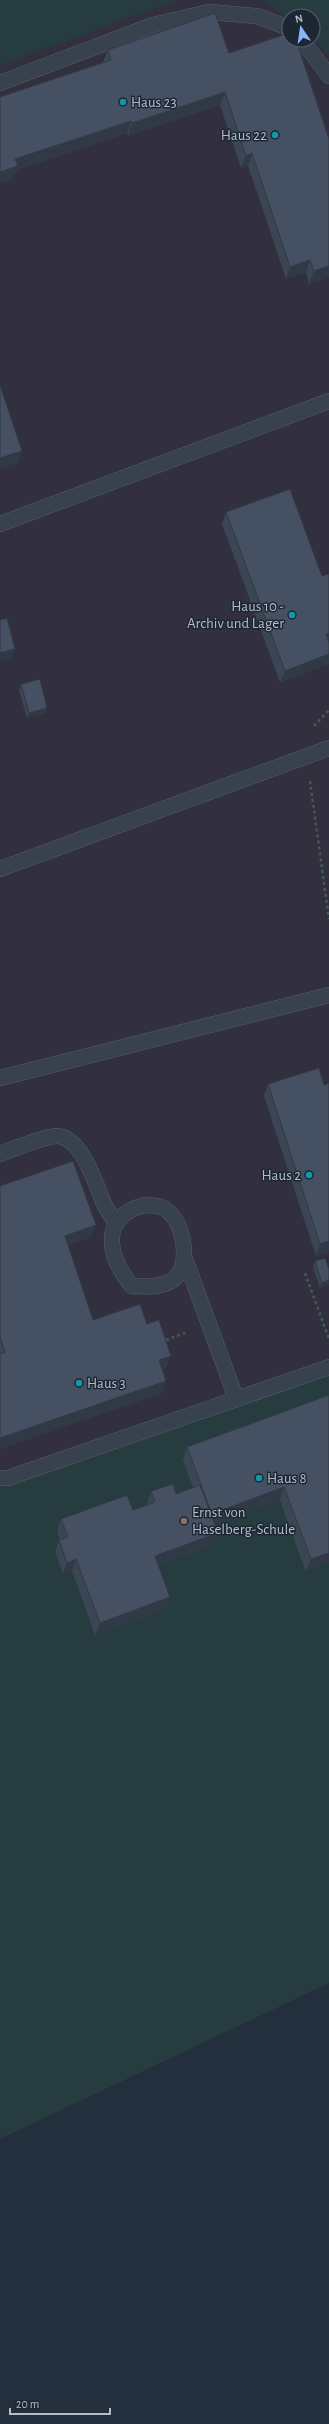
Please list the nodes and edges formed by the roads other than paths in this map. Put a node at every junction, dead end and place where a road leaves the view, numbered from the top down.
1 (281, 25) edge
2 (308, 48) edge
3 (329, 76) edge
4 (0, 83) edge
5 (329, 401) edge
6 (0, 524) edge
7 (329, 748) edge
8 (0, 870) edge
9 (329, 994) edge
10 (0, 1078) edge
11 (0, 1154) edge
12 (116, 1223) junction
13 (184, 1256) junction
14 (329, 1367) edge
15 (236, 1398) junction
16 (0, 1478) edge

1 - 4 lane
2 - 3 lane
5 - 6 lane
7 - 8 lane
9 - 10 lane
11 - 12 lane
12 - 13 lane
12 - 13 lane
13 - 15 lane
14 - 15 lane
15 - 16 lane

